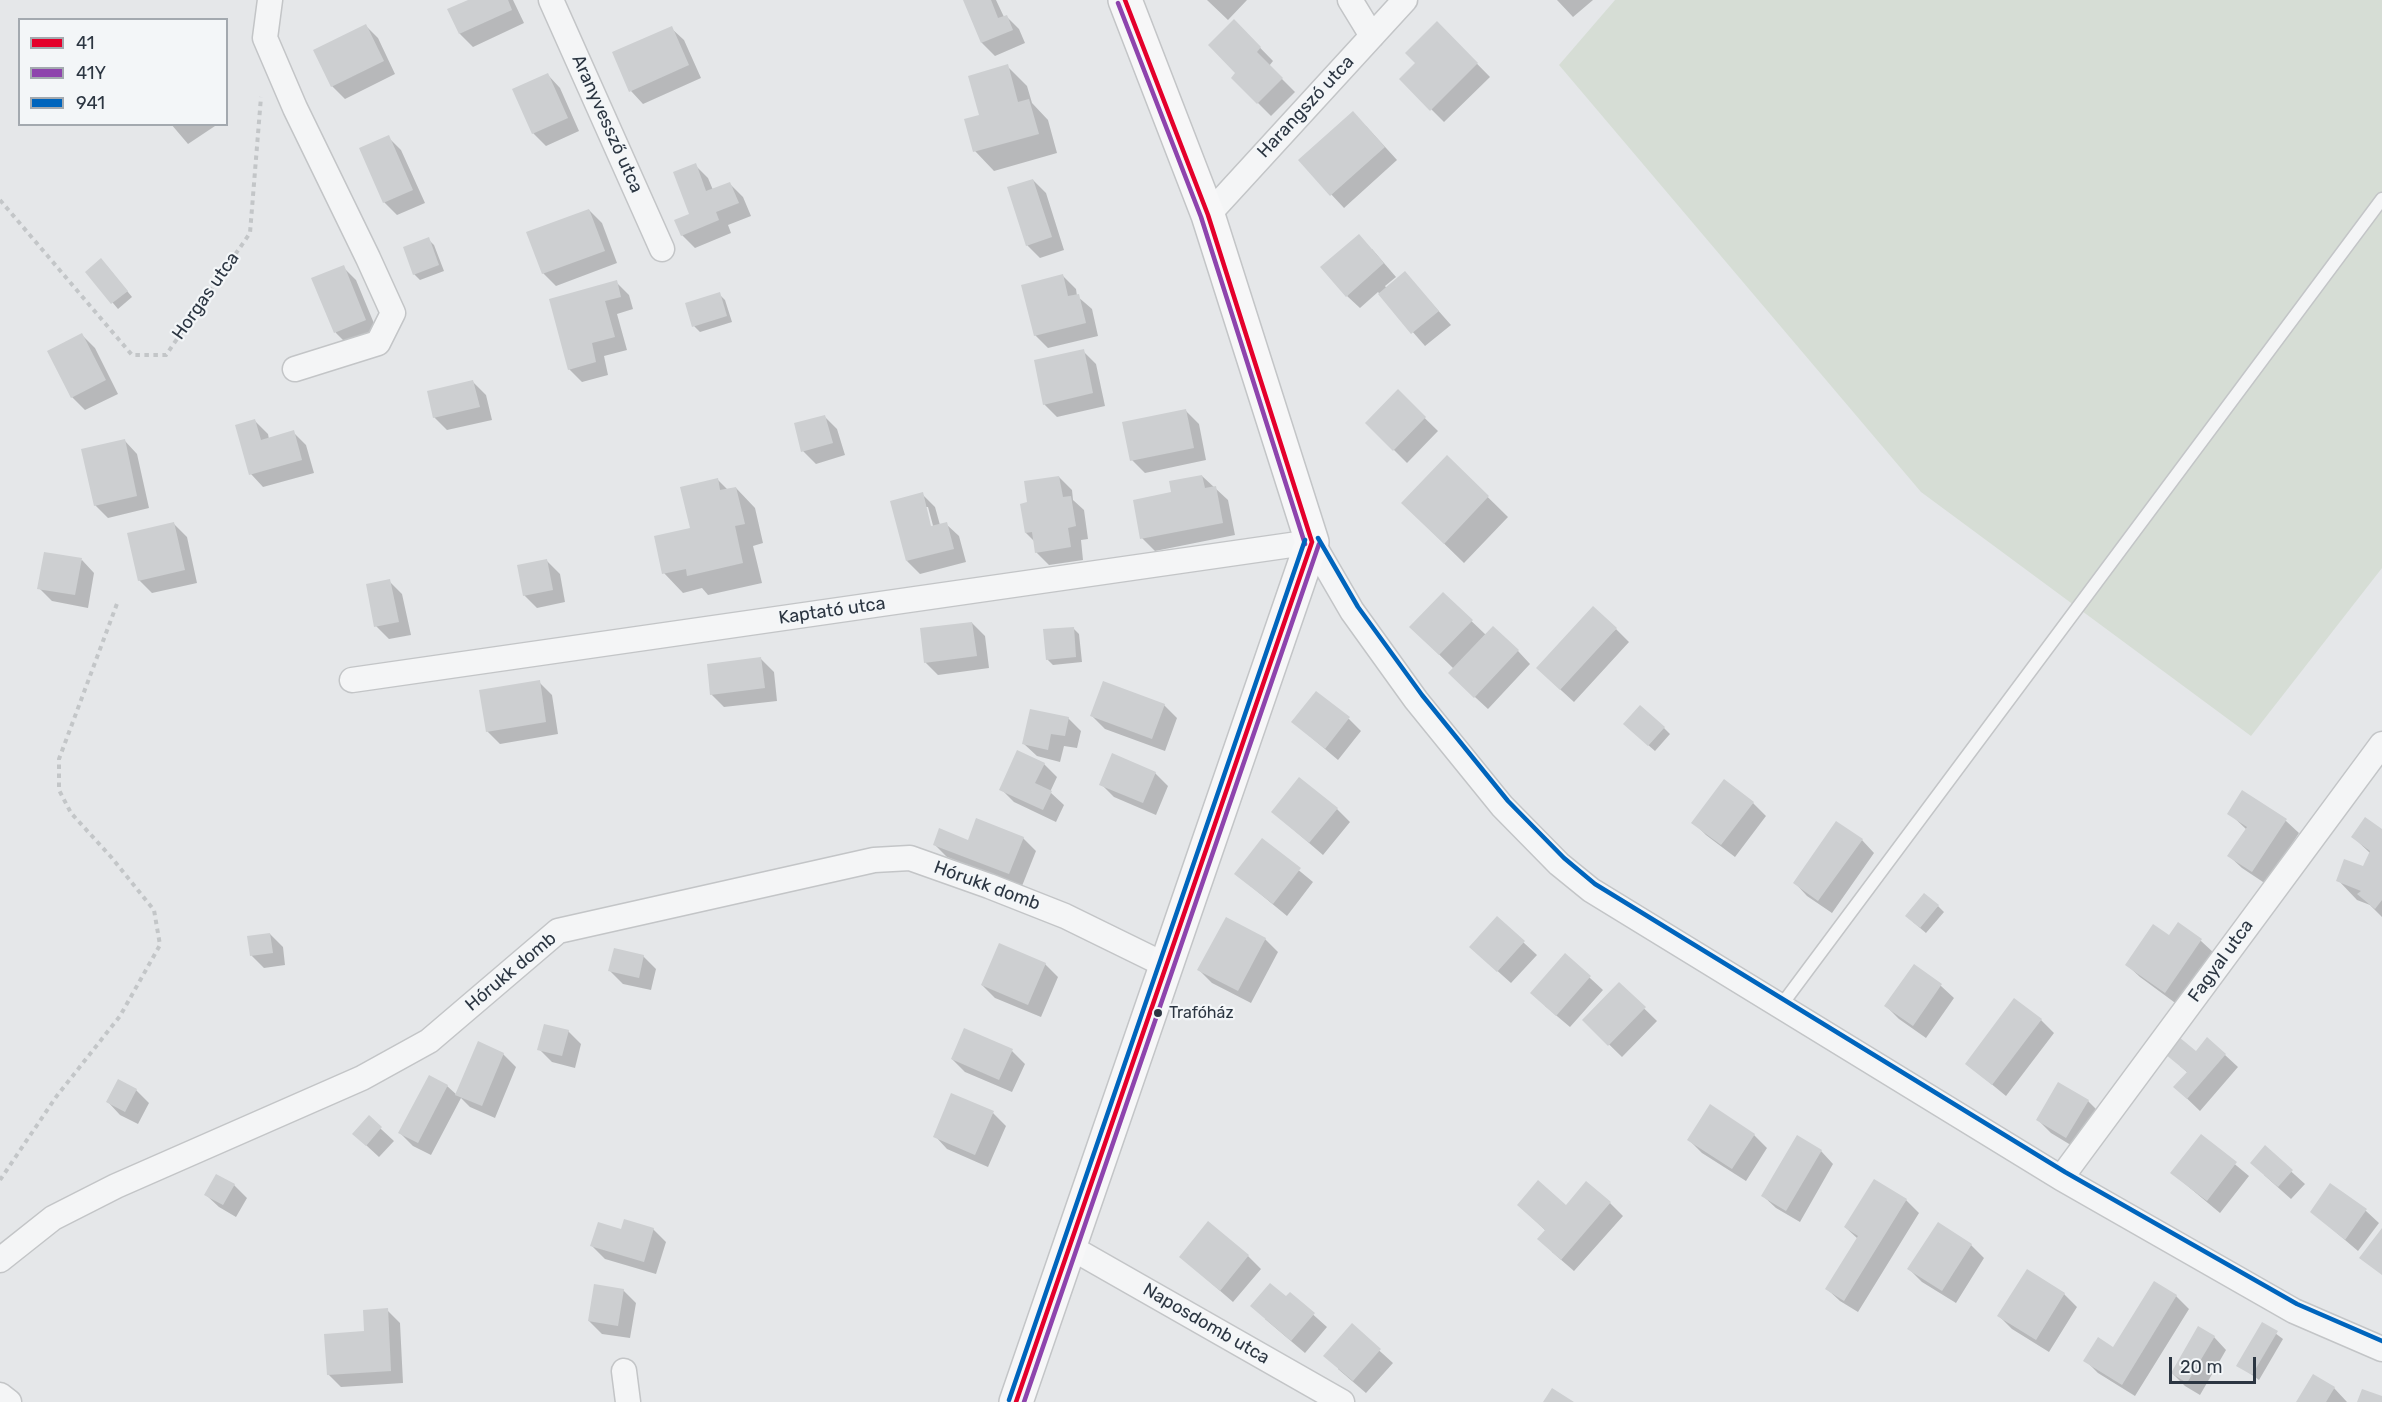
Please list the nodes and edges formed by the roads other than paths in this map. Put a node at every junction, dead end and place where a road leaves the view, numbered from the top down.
1 (270, 0) edge
2 (551, 0) edge
3 (1125, 0) edge
4 (1350, 0) edge
5 (1405, 0) edge
6 (1372, 36) junction
7 (2382, 199) edge
8 (1208, 214) junction
9 (662, 249) dead end
10 (296, 369) dead end
11 (1312, 542) junction
12 (352, 680) dead end
13 (2382, 744) edge
14 (1165, 965) junction
15 (1780, 1007) junction
16 (2061, 1178) junction
17 (1070, 1247) junction
18 (0, 1260) edge
19 (2382, 1349) edge
20 (624, 1371) dead end
21 (0, 1395) edge
22 (9, 1402) edge
23 (628, 1402) edge
24 (1016, 1402) edge
25 (1342, 1402) edge

1 - 10 street
2 - 9 street, Aranyvessző utca
3 - 8 street
4 - 6 street
5 - 6 street, Harangszó utca
6 - 8 street, Harangszó utca
7 - 15 lane
8 - 11 street
11 - 12 street, Kaptató utca
11 - 14 street
11 - 15 street
13 - 16 street, Fagyal utca
14 - 17 street
14 - 18 street, Hórukk domb
15 - 16 street
16 - 19 street
17 - 24 street
17 - 25 street, Naposdomb utca
20 - 23 street
21 - 22 street

